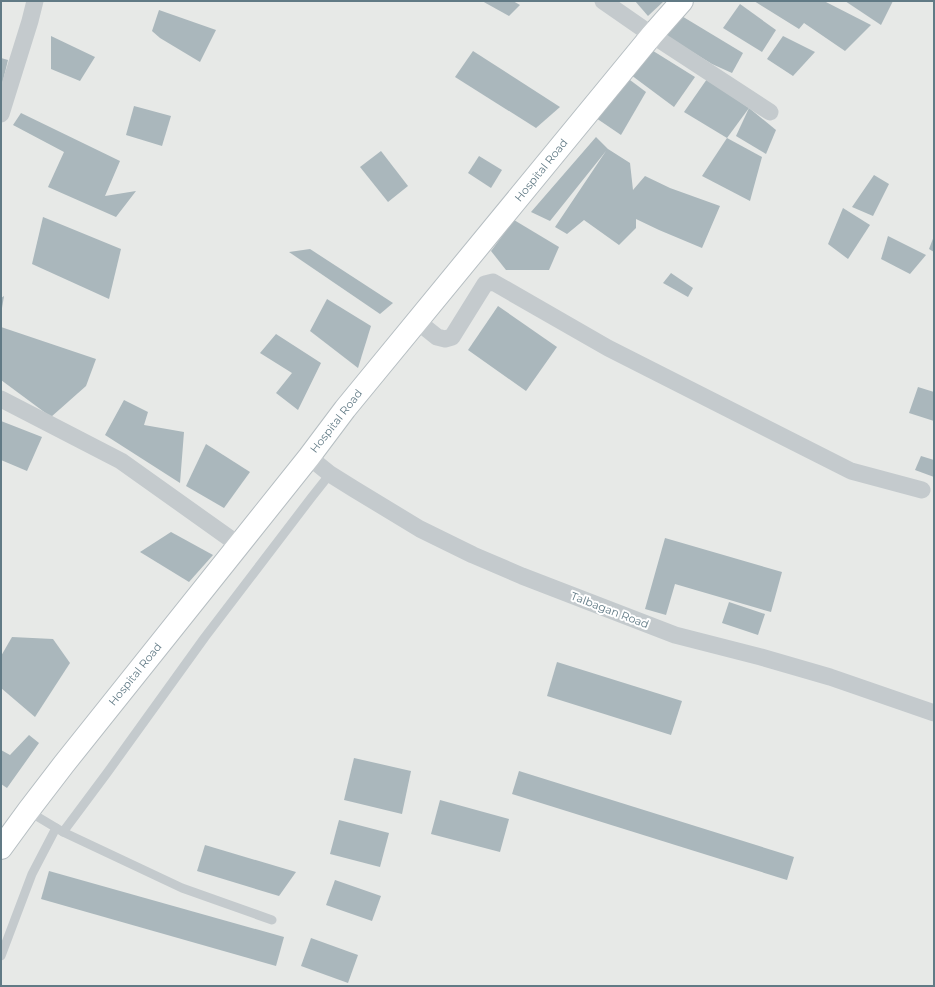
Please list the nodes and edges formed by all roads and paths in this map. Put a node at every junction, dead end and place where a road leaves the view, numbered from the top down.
1 (35, 1) edge
2 (603, 1) edge
3 (682, 1) edge
4 (652, 35) junction
5 (770, 112) dead end
6 (1, 114) edge
7 (417, 321) junction
8 (1, 399) edge
9 (309, 457) junction
10 (330, 474) junction
11 (922, 490) dead end
12 (239, 545) junction
13 (934, 714) edge
14 (28, 811) junction
15 (60, 830) junction
16 (1, 848) edge
17 (272, 920) dead end
18 (1, 956) edge

1 - 6 street
2 - 4 street
3 - 4 main road, Hospital Road
4 - 5 street
4 - 7 main road, Hospital Road
7 - 9 main road, Hospital Road
7 - 11 street
8 - 12 street
9 - 10 street, Talbagan Road
9 - 12 main road, Hospital Road
10 - 13 street, Talbagan Road
10 - 15 lane
12 - 14 main road, Hospital Road
14 - 15 lane
14 - 16 main road, Hospital Road
15 - 17 lane
15 - 18 lane

